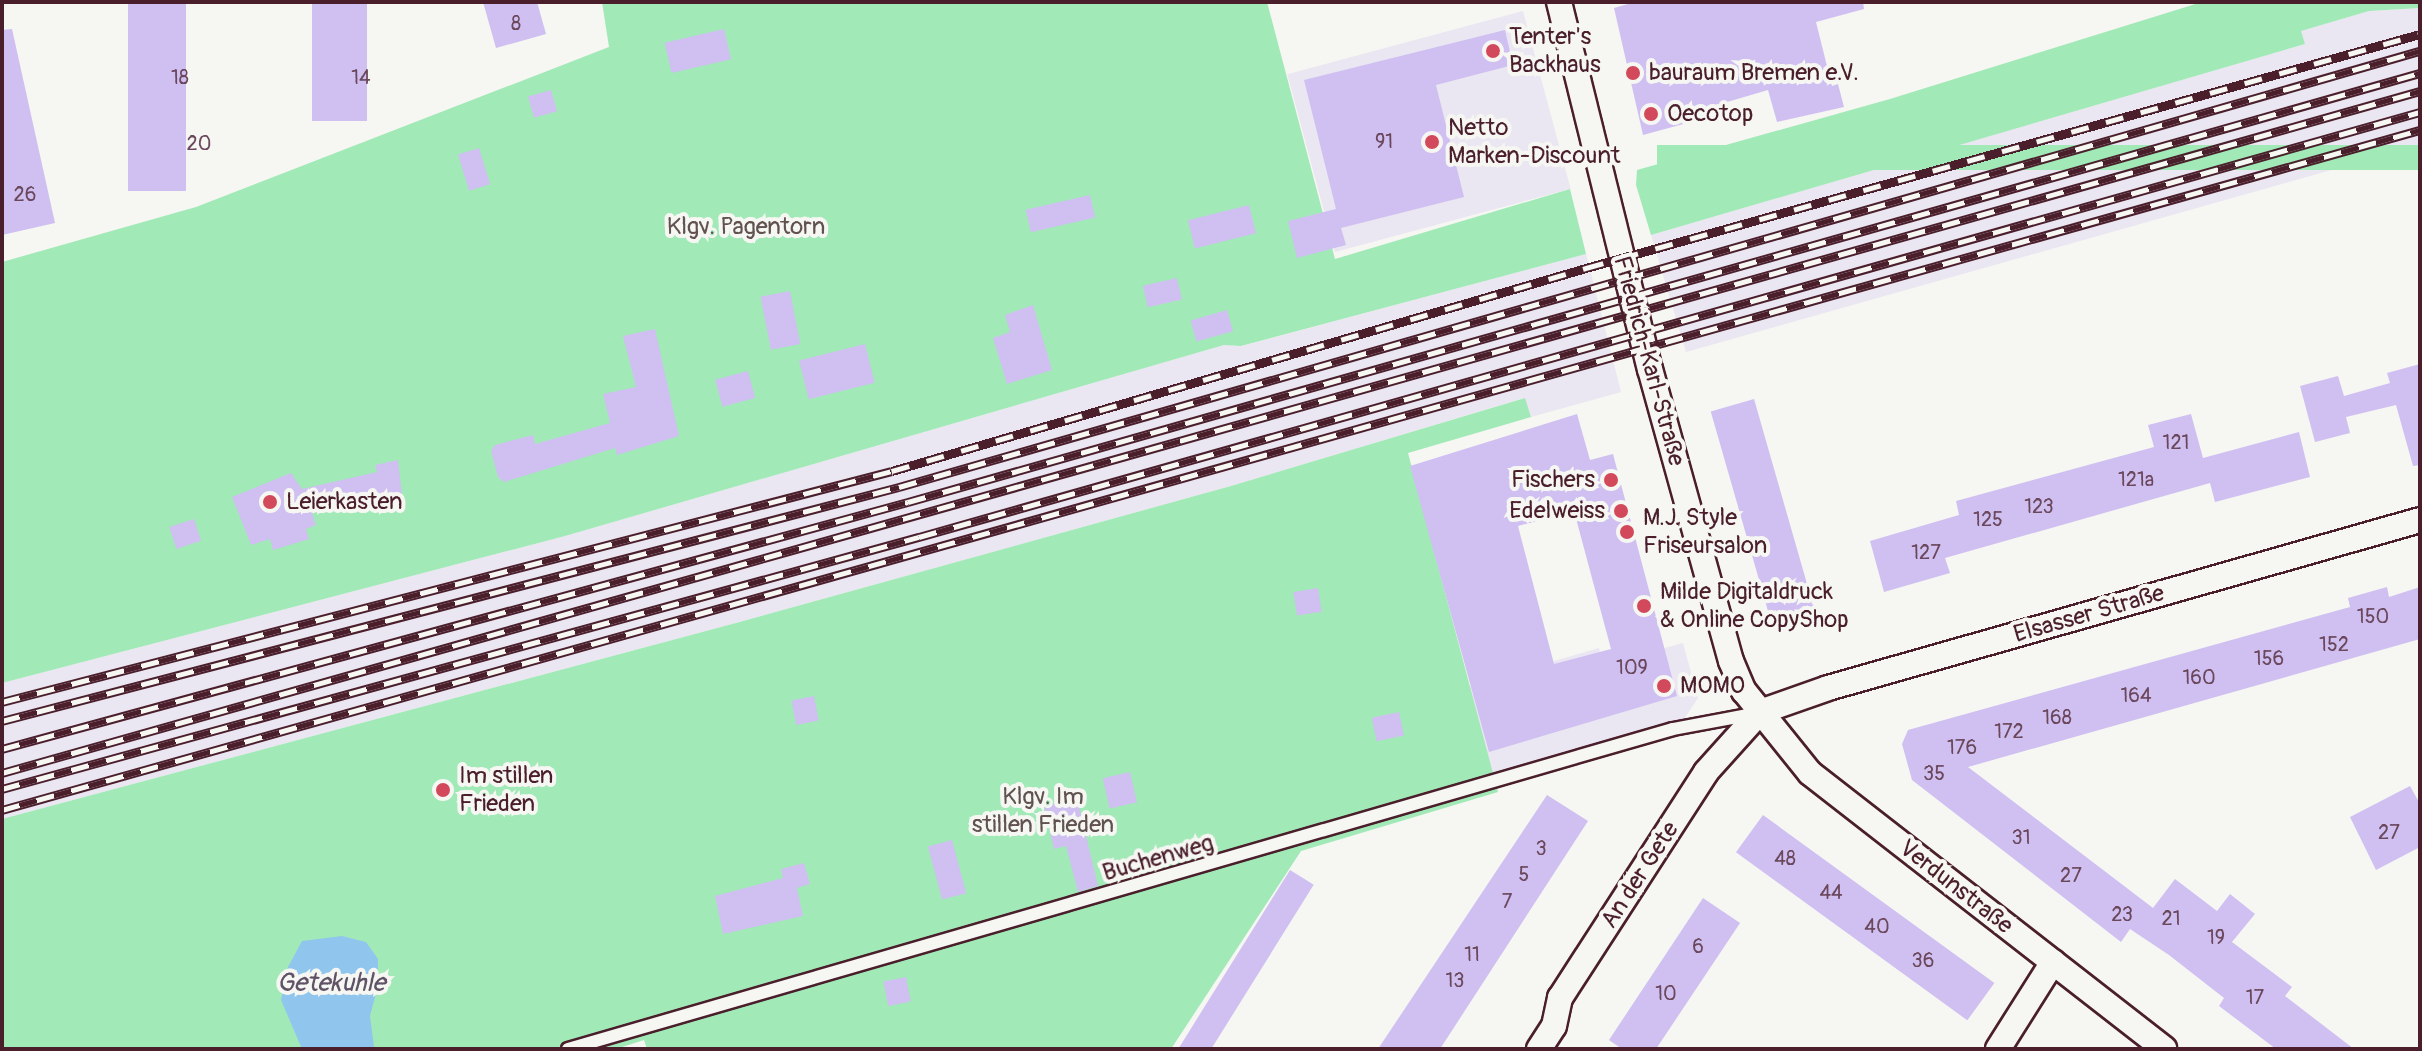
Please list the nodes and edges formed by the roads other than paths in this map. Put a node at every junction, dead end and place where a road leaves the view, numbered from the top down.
1 (1559, 2) edge
2 (2420, 520) edge
3 (1760, 712) junction
4 (2053, 962) junction
5 (568, 1049) edge
6 (1539, 1049) edge
7 (1998, 1049) edge
8 (2164, 1049) edge

1 - 3 street, Friedrich-Karl-Straße
2 - 3 street, Elsasser Straße
3 - 4 street, Verdunstraße
3 - 5 lane, Buchenweg
3 - 6 street, An der Gete
4 - 7 street
4 - 8 street, Verdunstraße

